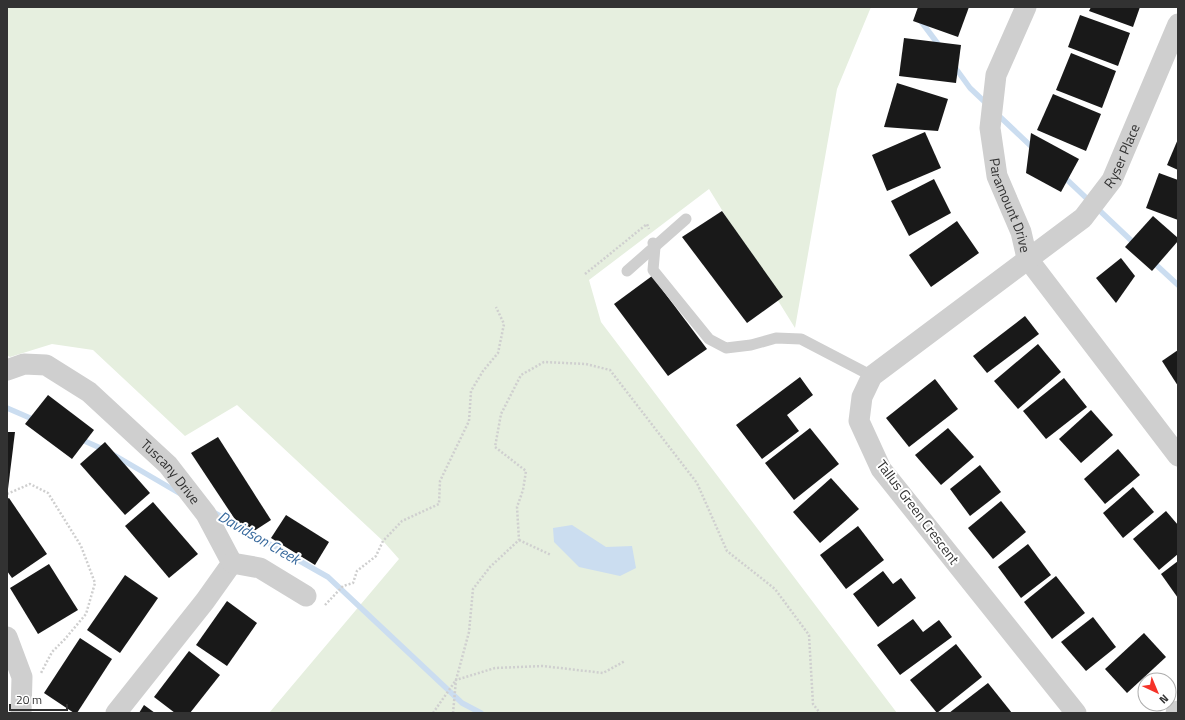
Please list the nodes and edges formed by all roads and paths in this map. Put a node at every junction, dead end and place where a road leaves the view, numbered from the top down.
1 (1026, 7) edge
2 (1178, 24) edge
3 (686, 219) dead end
4 (654, 245) junction
5 (1027, 258) junction
6 (628, 271) dead end
7 (585, 274) dead end
8 (496, 307) dead end
9 (7, 370) edge
10 (872, 376) junction
11 (1178, 456) edge
12 (7, 494) edge
13 (519, 540) junction
14 (551, 555) dead end
15 (232, 562) junction
16 (306, 596) joint
17 (7, 637) edge
18 (625, 661) dead end
19 (456, 680) junction
20 (21, 685) junction
21 (21, 713) edge
22 (116, 713) edge
23 (433, 713) edge
24 (452, 713) edge
25 (820, 713) edge
26 (1076, 713) edge

1 - 5 street, Paramount Drive
2 - 5 street, Ryser Place
3 - 4 lane
4 - 6 lane
4 - 7 path
4 - 10 lane
5 - 10 street, Tallus Green Crescent
5 - 11 street, Paramount Drive
8 - 16 path
9 - 15 street, Tuscany Drive
10 - 26 street, Tallus Green Crescent
12 - 20 path
13 - 14 path
13 - 19 path
13 - 25 path
15 - 16 street
15 - 22 street
17 - 20 street
18 - 19 path
19 - 23 path
19 - 24 path
20 - 21 street

